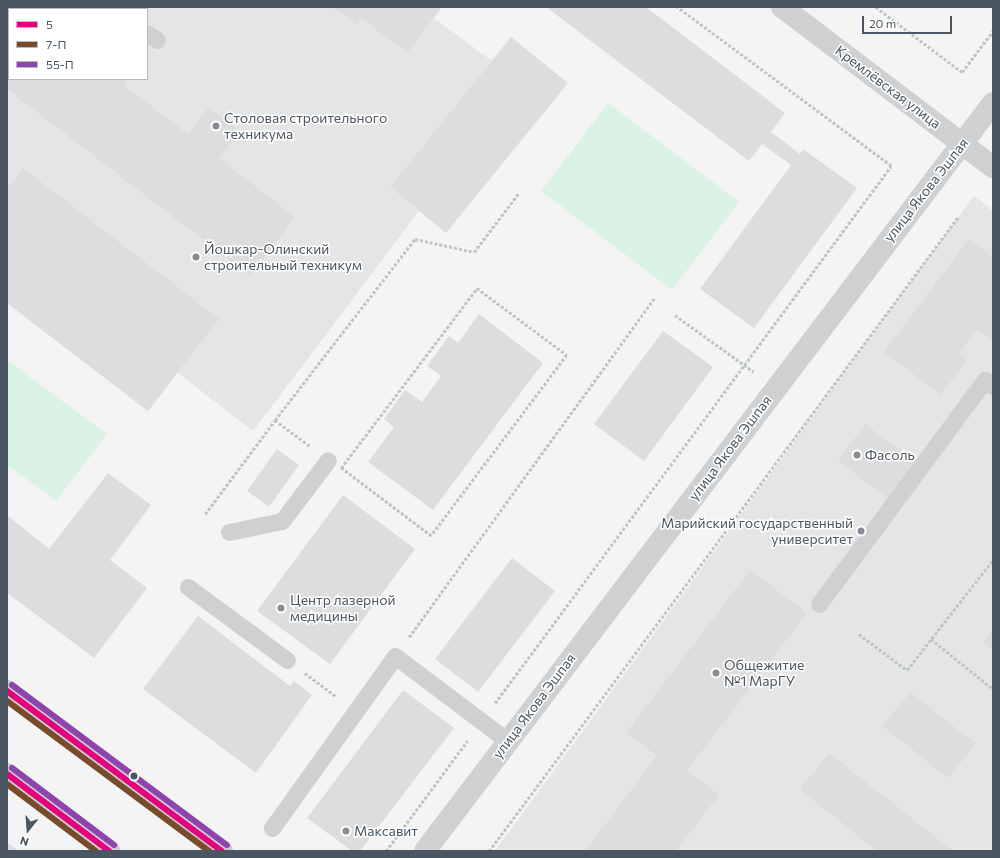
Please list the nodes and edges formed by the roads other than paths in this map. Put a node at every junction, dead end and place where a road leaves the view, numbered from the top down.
1 (782, 7) edge
2 (993, 103) edge
3 (962, 143) junction
4 (993, 167) edge
5 (993, 386) edge
6 (328, 460) road end
7 (229, 532) dead end
8 (188, 586) dead end
9 (819, 604) dead end
10 (287, 660) road end
11 (7, 691) edge
12 (508, 741) junction
13 (7, 774) edge
14 (272, 828) dead end
15 (109, 851) edge
16 (222, 851) edge
17 (425, 851) edge

1 - 3 street, Кремлёвская улица
2 - 3 street, улица Якова Эшпая
3 - 4 street, Кремлёвская улица
3 - 12 street, улица Якова Эшпая
5 - 9 lane
6 - 7 lane
8 - 10 lane
11 - 16 main road
12 - 14 lane
12 - 17 street, улица Якова Эшпая
13 - 15 main road

